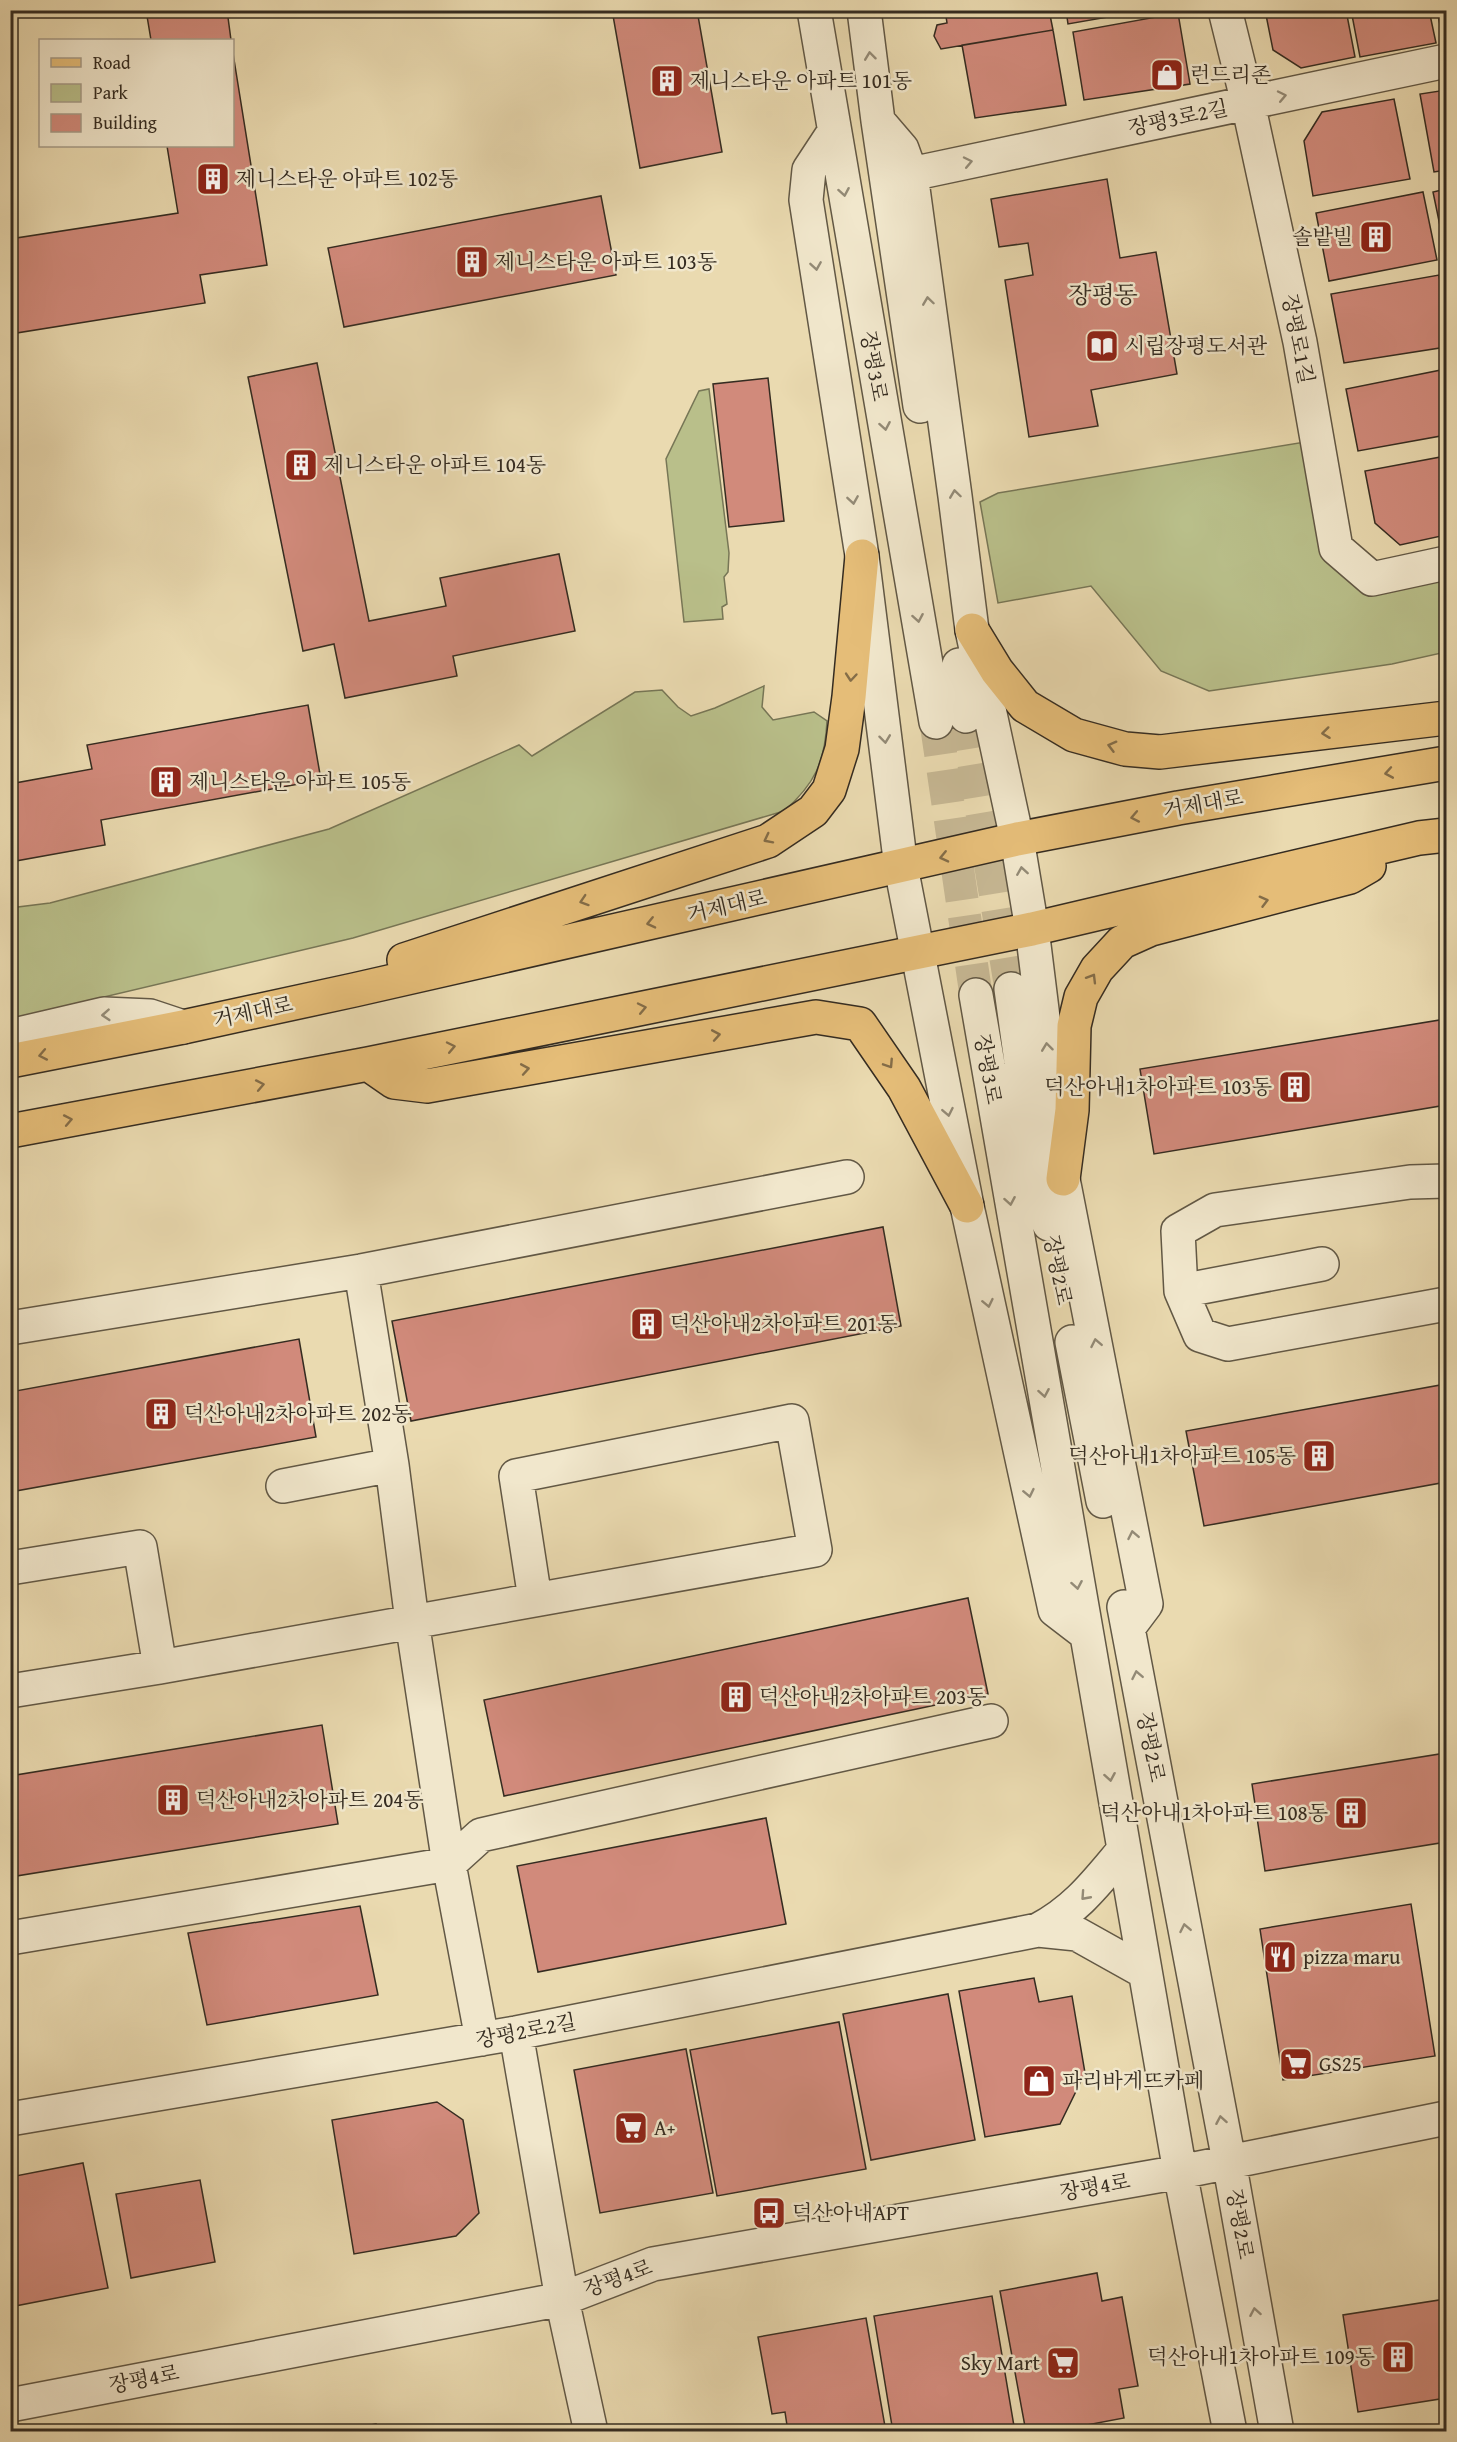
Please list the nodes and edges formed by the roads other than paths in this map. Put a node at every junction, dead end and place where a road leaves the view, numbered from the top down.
1 (814, 10) edge
2 (864, 10) edge
3 (1226, 10) edge
4 (1446, 61) edge
5 (1248, 103) junction
6 (878, 121) junction
7 (834, 132) junction
8 (910, 174) junction
9 (862, 556) junction
10 (1446, 563) edge
11 (972, 630) junction
12 (1446, 718) edge
13 (1446, 763) edge
14 (1432, 836) edge
15 (1017, 839) junction
16 (901, 867) junction
17 (1032, 929) junction
18 (916, 952) junction
19 (1011, 989) tunnel mouth
20 (354, 990) junction
21 (975, 995) tunnel mouth
22 (183, 1027) junction
23 (10, 1036) edge
24 (10, 1061) edge
25 (368, 1064) junction
26 (10, 1131) edge
27 (1031, 1134) joint
28 (1000, 1143) joint
29 (847, 1177) dead end
30 (1063, 1179) junction
31 (1446, 1181) edge
32 (967, 1206) junction
33 (1322, 1264) dead end
34 (361, 1271) junction
35 (1181, 1291) junction
36 (1446, 1304) edge
37 (10, 1328) edge
38 (392, 1465) junction
39 (283, 1486) dead end
40 (10, 1568) edge
41 (535, 1599) junction
42 (412, 1621) junction
43 (1128, 1628) junction
44 (1085, 1633) junction
45 (160, 1667) junction
46 (10, 1691) edge
47 (991, 1721) dead end
48 (1123, 1851) junction
49 (449, 1864) junction
50 (1038, 1930) junction
51 (10, 1938) edge
52 (1145, 1972) junction
53 (516, 2033) junction
54 (482, 2039) junction
55 (1446, 2118) edge
56 (10, 2119) edge
57 (1228, 2162) junction
58 (1180, 2172) junction
59 (562, 2299) junction
60 (10, 2405) edge
61 (591, 2432) edge
62 (1230, 2432) edge
63 (1277, 2432) edge

1 - 7 street, 장평3로
6 -> 2 street, 장평3로
3 - 5 street, 장평로1길
5 -> 4 street, 장평3로2길
8 -> 5 street, 장평3로2길
5 - 10 street, 장평로1길
7 -> 6 street, 장평3로
6 - 8 street
7 -> 9 street
11 -> 8 street
9 -> 16 street
9 -> 20 main road
12 -> 11 main road
11 - 15 street
13 -> 15 main road, 거제대로
14 - 17 main road
30 -> 14 main road
15 -> 16 main road, 거제대로
17 -> 15 street
16 - 18 street
16 -> 20 main road, 거제대로
17 - 18 main road
30 -> 17 street
25 -> 18 main road
18 -> 32 street
19 - 27 street, 장평3로
20 - 22 main road, 거제대로
21 - 28 street, 장평3로
22 -> 23 street
22 -> 24 main road, 거제대로
26 -> 25 main road
25 -> 32 main road
27 - 43 street, 장평2로
28 -> 44 street, 장평2로
29 - 34 street
43 -> 30 street
31 - 35 street
32 -> 44 street
33 - 35 street
34 - 37 street
34 - 38 street
35 - 36 street
38 - 39 street
38 - 42 street
40 - 45 street
41 - 41 street
41 - 42 street
42 - 45 street
42 - 49 street
57 -> 43 street, 장평2로
44 -> 48 street, 장평2로
45 - 46 street
47 - 49 street
48 -> 50 street
48 - 52 street, 장평2로
49 - 51 street
49 - 54 street
50 - 52 street
50 - 53 street, 장평2로2길
52 - 58 street, 장평2로
53 - 54 street, 장평2로2길
53 - 59 street
54 - 56 street, 장평2로2길
55 - 57 street, 장평4로
57 - 58 street, 장평4로
63 -> 57 street, 장평2로
58 - 59 street, 장평4로
58 - 62 street, 장평2로
59 - 60 street, 장평4로
59 - 61 street

